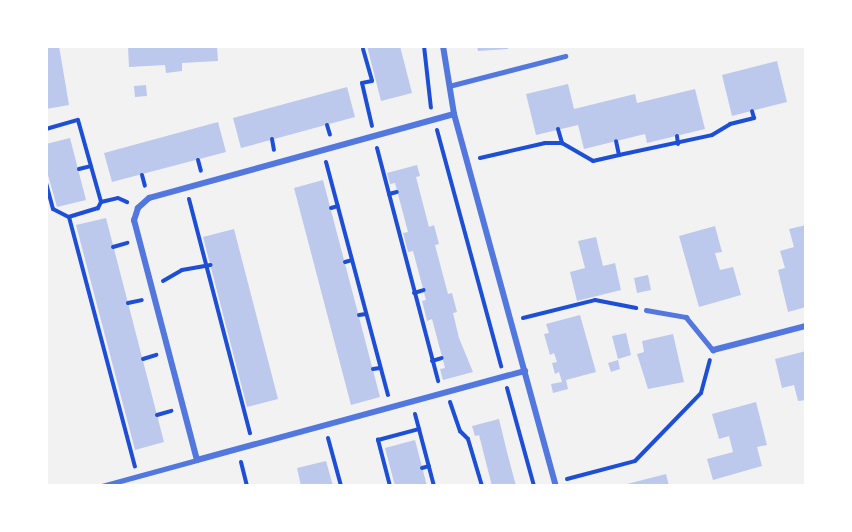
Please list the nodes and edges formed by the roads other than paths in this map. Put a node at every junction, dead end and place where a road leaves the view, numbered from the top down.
1 (443, 46) edge
2 (565, 56) dead end
3 (449, 86) junction
4 (454, 114) junction
5 (646, 310) road end
6 (806, 326) edge
7 (713, 350) joint
8 (525, 371) junction
9 (197, 460) junction
10 (555, 483) edge
11 (102, 486) edge

1 - 3 street
2 - 3 lane
3 - 4 street
4 - 8 street
4 - 9 street
5 - 7 lane
6 - 7 street
8 - 9 street
8 - 10 street
9 - 11 lane

